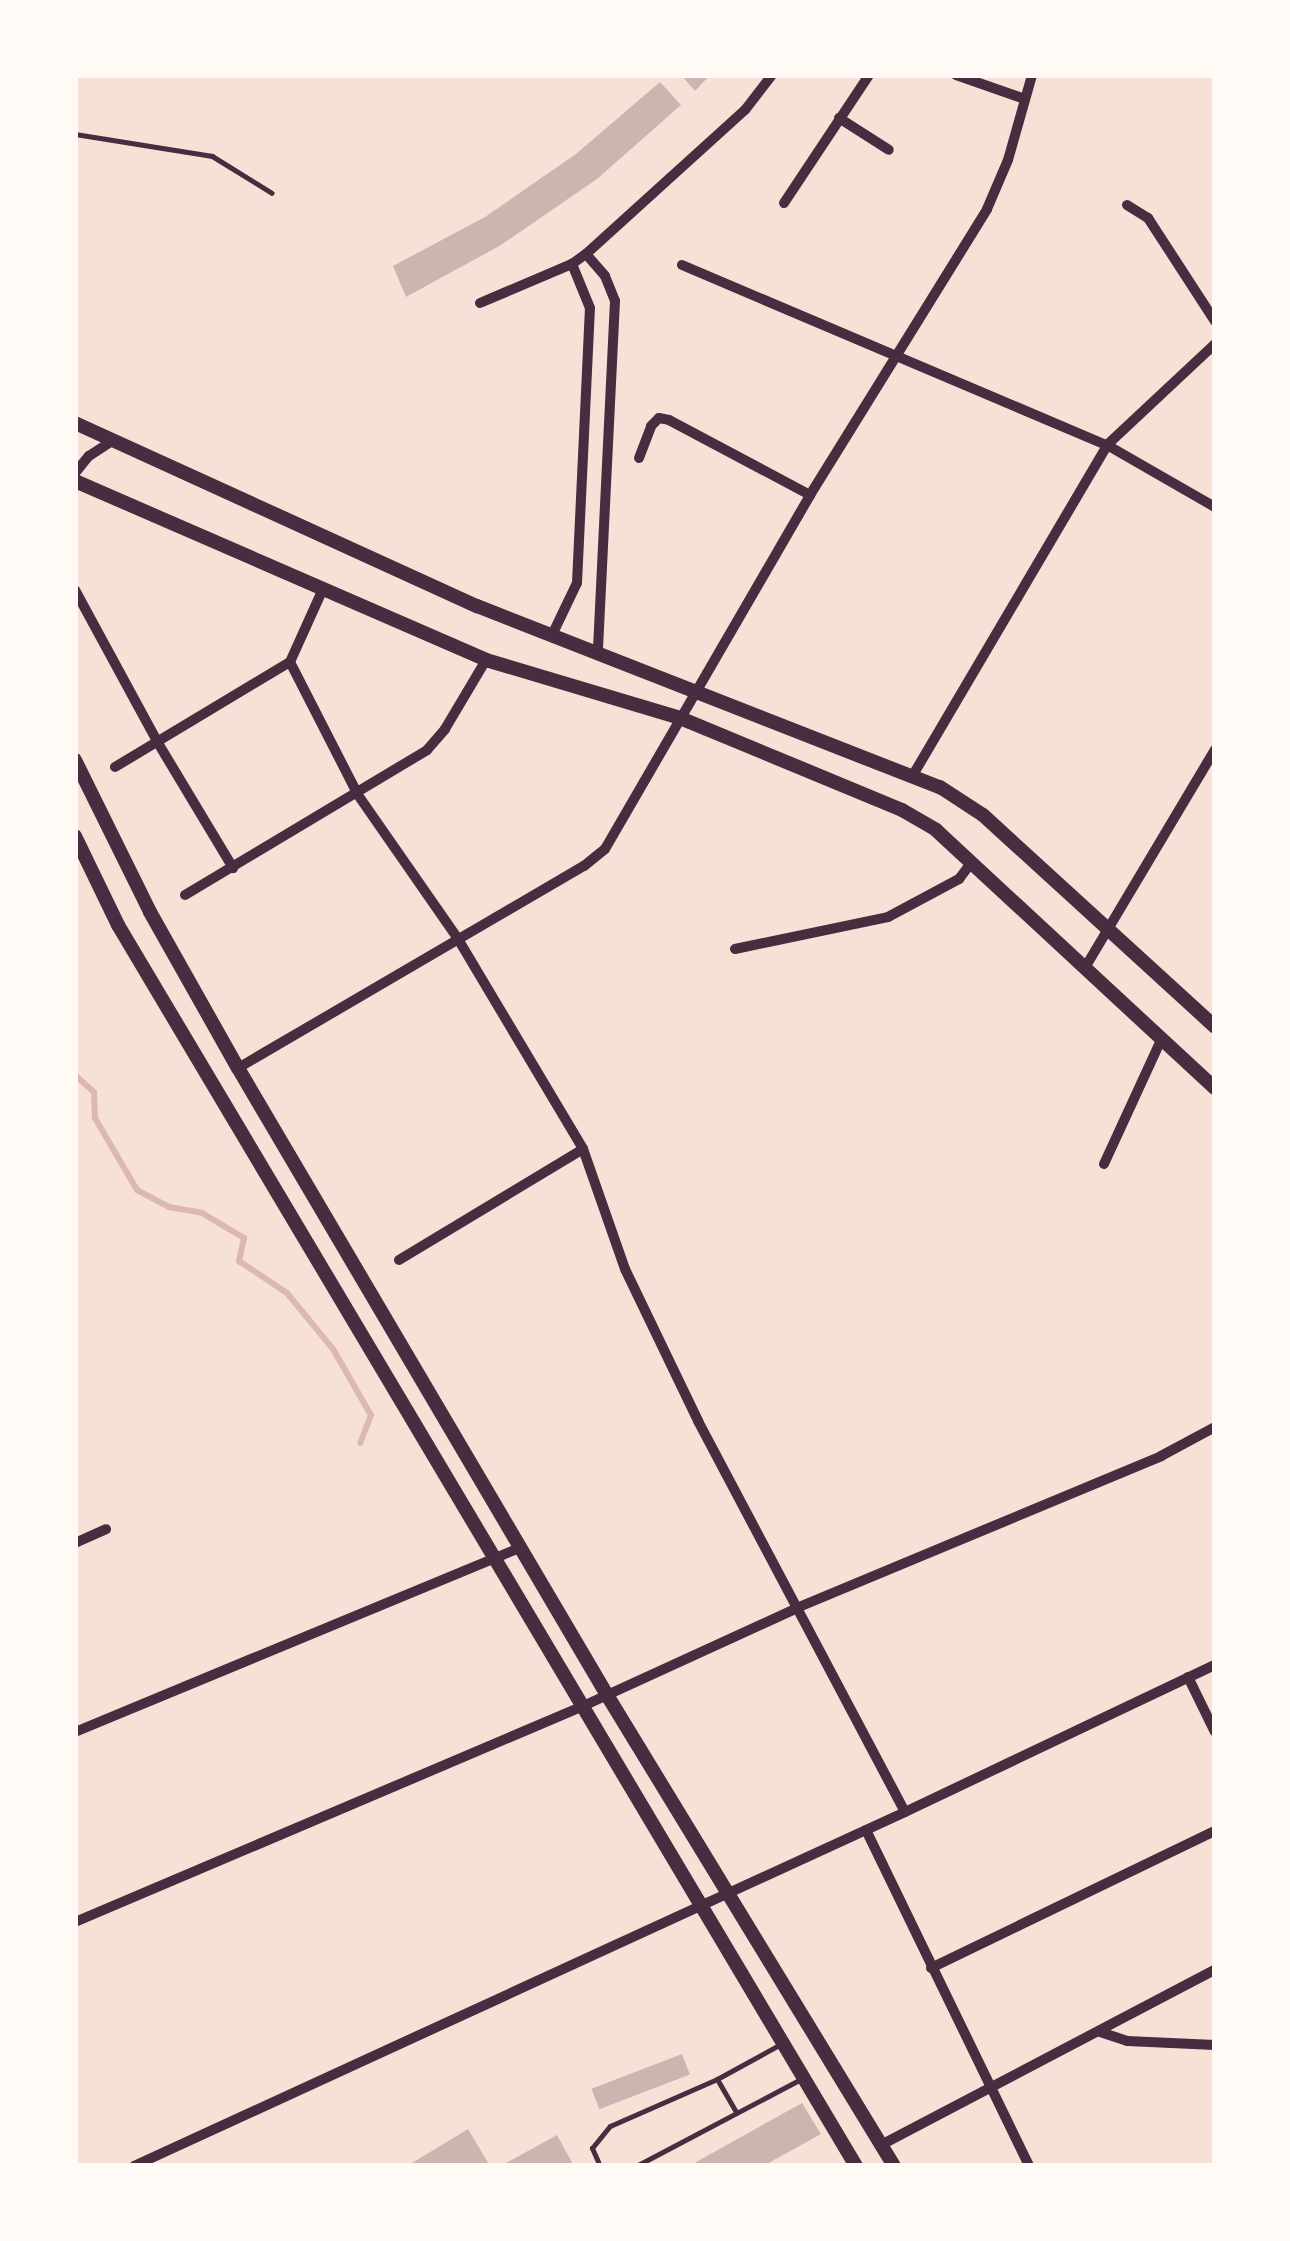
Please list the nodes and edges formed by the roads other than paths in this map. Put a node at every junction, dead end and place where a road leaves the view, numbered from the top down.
1 (772, 75) edge
2 (869, 75) edge
3 (956, 75) edge
4 (1032, 75) edge
5 (1025, 99) junction
6 (839, 118) junction
7 (75, 134) edge
8 (890, 150) dead end
9 (272, 193) dead end
10 (784, 203) dead end
11 (1127, 205) dead end
12 (586, 254) junction
13 (572, 264) junction
14 (682, 264) dead end
15 (480, 303) dead end
16 (1215, 320) edge
17 (1215, 344) edge
18 (896, 352) junction
19 (75, 423) edge
20 (115, 440) junction
21 (1107, 444) junction
22 (638, 458) dead end
23 (75, 473) edge
24 (75, 480) edge
25 (810, 496) junction
26 (1215, 507) edge
27 (75, 590) edge
28 (322, 591) junction
29 (553, 634) junction
30 (598, 652) junction
31 (486, 660) junction
32 (290, 662) junction
33 (694, 689) junction
34 (680, 718) junction
35 (158, 743) junction
36 (1215, 750) edge
37 (75, 760) edge
38 (116, 767) dead end
39 (912, 775) junction
40 (358, 795) junction
41 (75, 836) edge
42 (972, 862) junction
43 (233, 868) junction
44 (185, 896) dead end
45 (1107, 926) junction
46 (458, 939) junction
47 (736, 949) dead end
48 (1086, 966) junction
49 (1215, 1027) edge
50 (1162, 1038) junction
51 (238, 1068) junction
52 (1215, 1088) edge
53 (583, 1148) junction
54 (1104, 1164) dead end
55 (399, 1260) dead end
56 (1215, 1427) edge
57 (106, 1529) dead end
58 (75, 1543) edge
59 (520, 1548) junction
60 (495, 1561) junction
61 (799, 1607) junction
62 (1215, 1664) edge
63 (1188, 1677) junction
64 (607, 1695) junction
65 (581, 1707) junction
66 (75, 1732) edge
67 (1215, 1732) edge
68 (906, 1812) junction
69 (866, 1830) junction
70 (1215, 1831) edge
71 (730, 1893) junction
72 (702, 1906) junction
73 (75, 1922) edge
74 (932, 1968) junction
75 (1215, 1970) edge
76 (1100, 2032) junction
77 (782, 2044) junction
78 (1215, 2045) edge
79 (804, 2078) junction
80 (717, 2079) junction
81 (992, 2090) junction
82 (737, 2113) junction
83 (881, 2146) junction
84 (853, 2164) edge
85 (134, 2166) edge
86 (600, 2166) edge
87 (636, 2166) edge
88 (894, 2166) edge
89 (1029, 2166) edge

1 - 12 street
2 - 6 street
3 - 5 street
4 - 5 street
5 - 18 street
6 - 8 street
6 - 10 street
7 - 9 lane
11 - 16 street
12 - 13 street
12 - 30 street
13 - 15 street
13 - 29 street
14 - 18 street
17 - 21 street
18 - 21 street
18 - 25 street
19 - 20 main road
20 - 23 street
20 - 29 main road
21 - 26 street
21 - 39 street
22 - 25 street
24 - 28 main road
25 - 33 street
27 - 35 street
28 - 31 main road
28 - 32 street
29 - 30 main road
30 - 33 main road
31 - 34 main road
31 - 40 street
32 - 35 street
32 - 40 street
33 - 34 street
33 - 39 main road
34 - 42 main road
34 - 46 street
35 - 38 street
35 - 43 street
36 - 45 street
37 - 51 main road
39 - 45 main road
40 - 43 street
40 - 46 street
41 - 60 main road
42 - 47 street
42 - 48 main road
43 - 44 street
45 - 48 street
45 - 49 main road
46 - 51 street
46 - 53 street
48 - 50 main road
50 - 52 main road
50 - 54 street
51 - 59 main road
53 - 55 street
53 - 61 street
56 - 61 street
57 - 58 street
59 - 60 street
59 - 64 main road
60 - 65 main road
60 - 66 street
61 - 64 street
61 - 68 street
62 - 63 street
63 - 67 street
63 - 68 street
64 - 65 street
64 - 71 main road
65 - 72 main road
65 - 73 street
68 - 69 street
69 - 71 street
69 - 74 street
70 - 74 street
71 - 72 street
71 - 83 main road
72 - 77 main road
72 - 85 street
74 - 81 street
75 - 76 street
76 - 78 street
76 - 81 street
77 - 79 main road
77 - 80 lane
79 - 82 lane
79 - 84 main road
80 - 82 lane
80 - 86 lane
81 - 83 street
81 - 89 street
82 - 87 lane
83 - 88 main road

